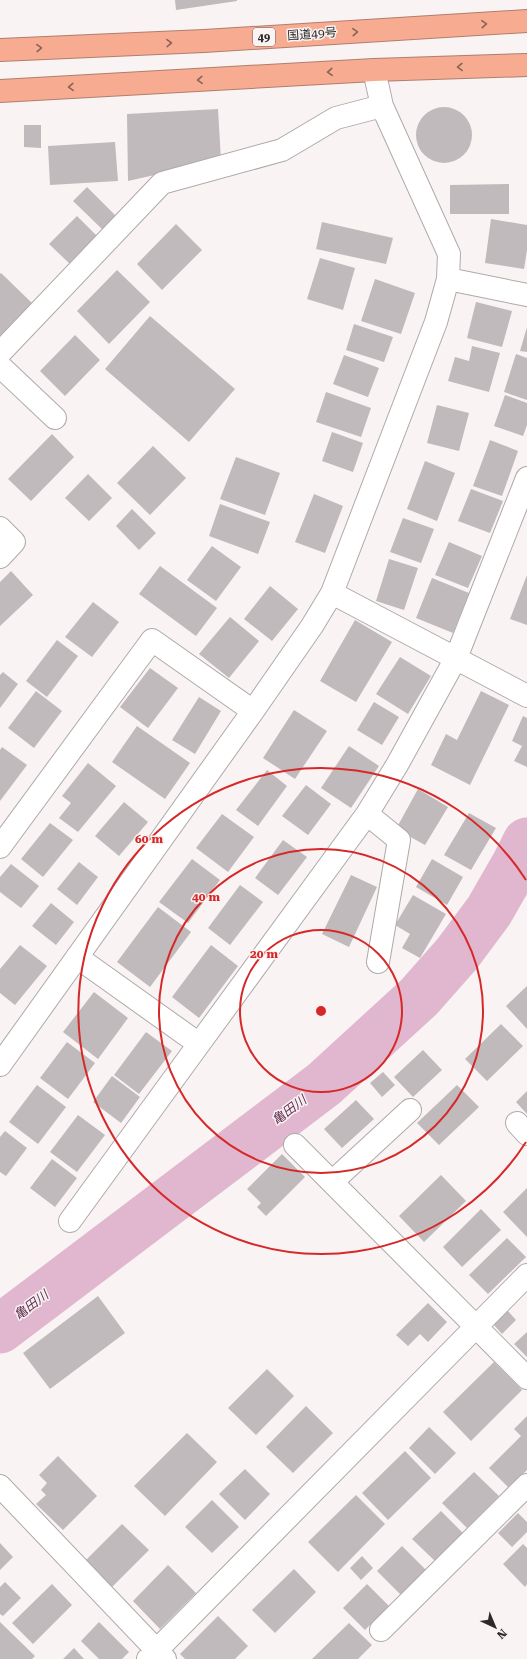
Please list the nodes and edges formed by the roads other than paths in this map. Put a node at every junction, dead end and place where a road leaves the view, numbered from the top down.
1 (527, 21) edge
2 (0, 50) edge
3 (527, 64) edge
4 (374, 70) junction
5 (0, 91) edge
6 (382, 106) junction
7 (448, 278) junction
8 (527, 295) edge
9 (0, 353) edge
10 (0, 366) edge
11 (55, 418) dead end
12 (527, 478) edge
13 (0, 528) edge
14 (0, 557) edge
15 (332, 593) junction
16 (456, 658) junction
17 (527, 696) edge
18 (253, 711) junction
19 (367, 814) junction
20 (0, 847) edge
21 (77, 957) junction
22 (378, 962) dead end
23 (199, 1044) junction
24 (0, 1065) edge
25 (410, 1110) dead end
26 (295, 1145) dead end
27 (332, 1182) junction
28 (70, 1221) dead end
29 (527, 1275) edge
30 (476, 1326) junction
31 (527, 1378) edge
32 (527, 1485) edge
33 (0, 1486) edge
34 (381, 1630) dead end
35 (156, 1656) edge

2 -> 1 highway, 国道49号 / 49
3 -> 4 highway
4 -> 5 highway
4 - 6 street
6 - 7 street
6 - 9 street
7 - 8 street
7 - 15 street
10 - 11 street
12 - 16 street
13 - 14 street
15 - 16 street
15 - 18 street
16 - 17 street
16 - 19 street
18 - 20 street
18 - 21 street
19 - 22 street
19 - 23 street
21 - 23 street
21 - 24 street
23 - 28 street
25 - 27 street
26 - 27 street
27 - 30 street
29 - 30 street
30 - 31 street
30 - 35 street
32 - 34 street
33 - 35 street

